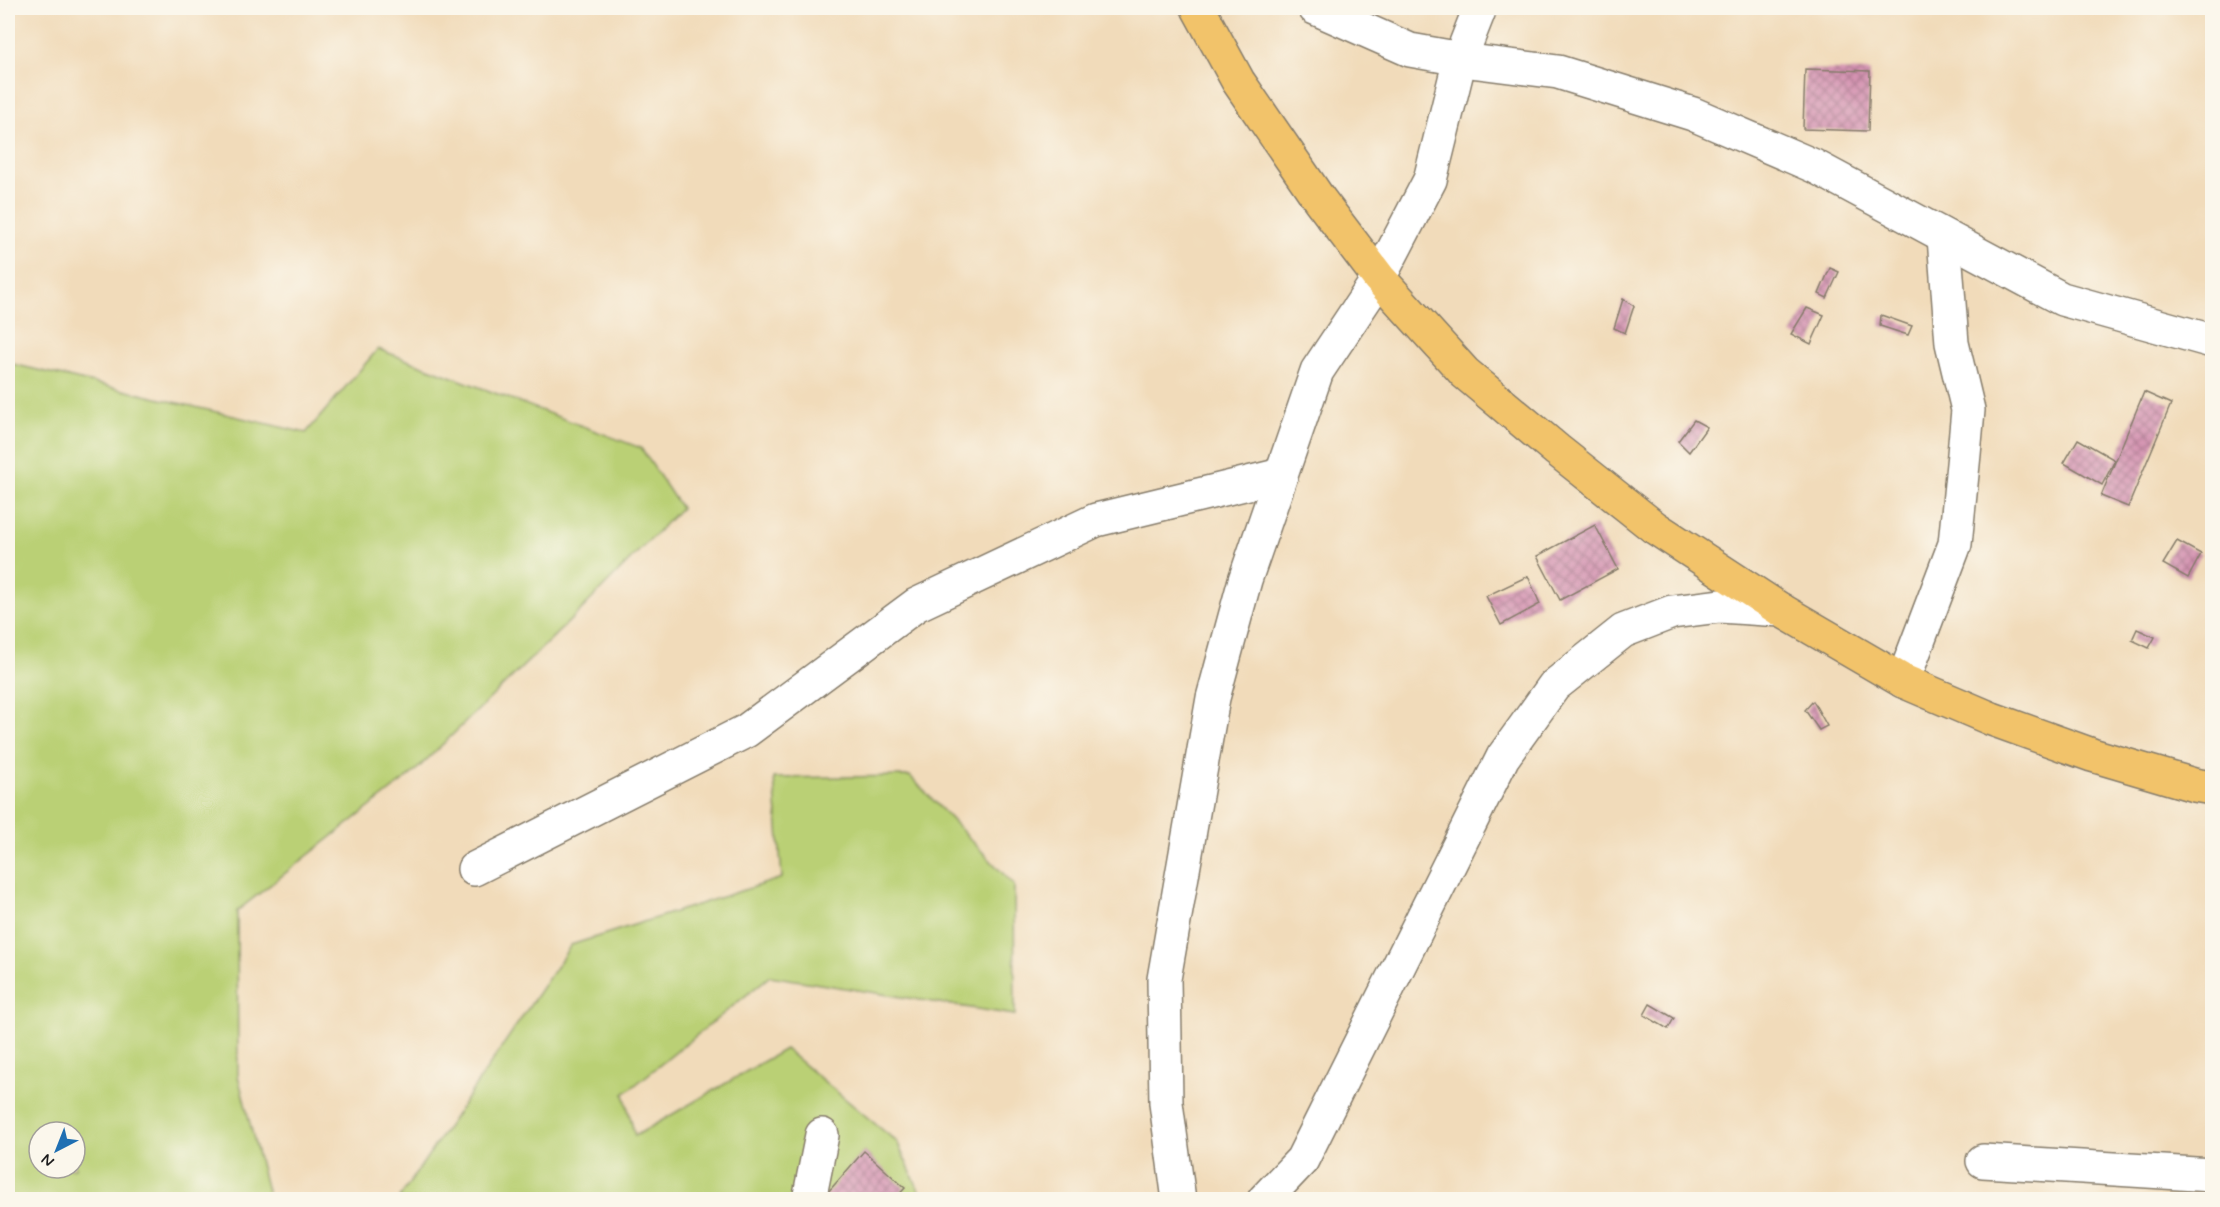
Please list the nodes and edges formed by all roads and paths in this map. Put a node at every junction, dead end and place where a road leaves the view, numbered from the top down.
1 (1198, 8) edge
2 (1315, 8) edge
3 (1480, 8) edge
4 (1460, 59) junction
5 (1944, 237) junction
6 (1379, 278) junction
7 (2212, 341) edge
8 (1281, 475) junction
9 (1781, 610) junction
10 (1902, 681) junction
11 (2212, 788) edge
12 (474, 869) dead end
13 (822, 1135) dead end
14 (1983, 1161) dead end
15 (2212, 1175) edge
16 (809, 1200) edge
17 (1179, 1200) edge
18 (1264, 1200) edge

1 - 6 main road
2 - 4 street
3 - 4 street
4 - 5 street
4 - 6 street
5 - 7 street
5 - 10 street
6 - 8 street
6 - 9 main road
8 - 12 street
8 - 17 street
9 - 10 main road
9 - 18 street
10 - 11 main road
13 - 16 street
14 - 15 street

